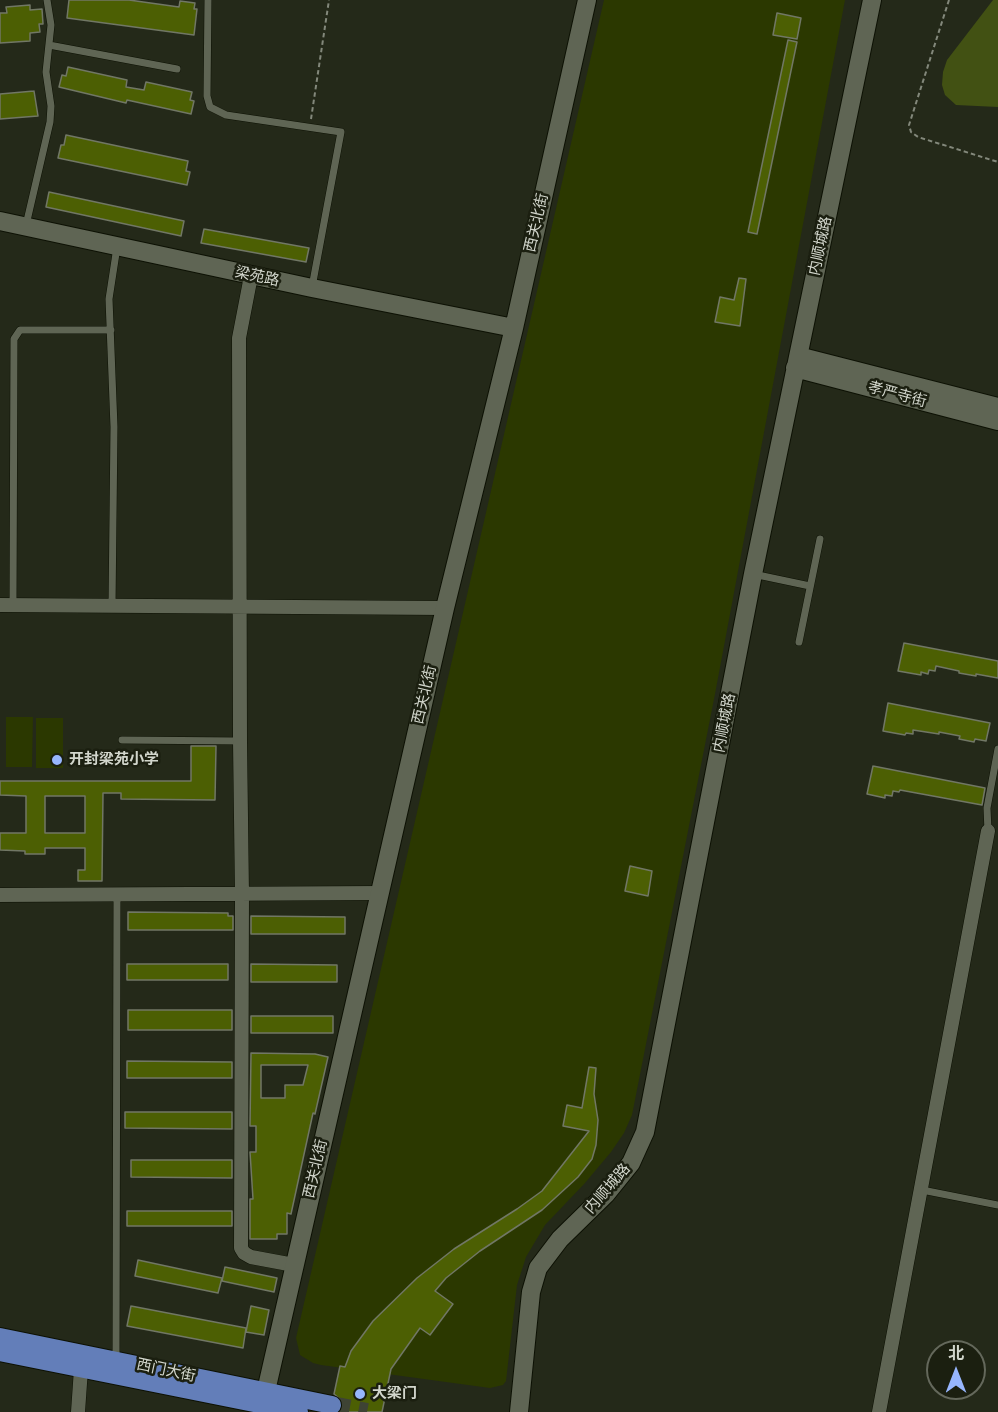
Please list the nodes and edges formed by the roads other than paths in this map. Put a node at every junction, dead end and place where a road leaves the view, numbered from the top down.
1 (47, 0) edge
2 (208, 0) edge
3 (587, 0) edge
4 (872, 0) edge
5 (49, 45) junction
6 (177, 69) dead end
7 (0, 221) edge
8 (26, 227) junction
9 (117, 247) junction
10 (251, 276) junction
11 (312, 288) junction
12 (514, 328) junction
13 (111, 330) junction
14 (797, 362) junction
15 (998, 406) edge
16 (998, 421) edge
17 (820, 539) dead end
18 (753, 574) junction
19 (810, 586) junction
20 (6, 605) edge
21 (112, 606) junction
22 (239, 607) junction
23 (446, 608) junction
24 (800, 642) dead end
25 (122, 740) dead end
26 (240, 741) junction
27 (998, 749) edge
28 (988, 831) joint
29 (380, 893) junction
30 (242, 894) junction
31 (0, 895) edge
32 (117, 895) junction
33 (922, 1190) junction
34 (998, 1205) edge
35 (294, 1265) junction
36 (0, 1337) edge
37 (0, 1352) edge
38 (116, 1361) junction
39 (81, 1369) junction
40 (266, 1391) junction
41 (332, 1405) tunnel mouth
42 (78, 1412) edge
43 (299, 1412) edge
44 (519, 1412) edge
45 (879, 1412) edge

1 - 5 lane
2 - 11 lane
3 - 12 street, 西关北街
4 - 14 street, 内顺城路
5 - 6 lane
5 - 8 lane
7 - 8 street, 梁苑路
8 - 9 street, 梁苑路
9 - 10 street, 梁苑路
9 - 13 lane
10 - 11 street, 梁苑路
10 - 22 street
11 - 12 street, 梁苑路
12 - 23 street, 西关北街
13 - 20 lane
13 - 21 lane
14 - 15 street, 孝严寺街
14 - 16 street, 孝严寺街
14 - 18 street, 内顺城路
17 - 19 lane
18 - 19 lane
18 - 44 street, 内顺城路
19 - 24 lane
20 - 21 street
21 - 22 street
22 - 23 street
22 - 26 street
23 - 29 street, 西关北街
25 - 26 lane
26 - 30 street
27 - 28 lane
28 - 33 street
29 - 30 street
29 - 35 street, 西关北街
30 - 32 street
30 - 35 street
31 - 32 street
32 - 38 lane
33 - 34 lane
33 - 45 street
35 - 40 street, 西关北街
36 - 38 main road, 西门大街
37 - 39 main road, 西门大街
38 - 40 main road, 西门大街
39 - 42 street
39 - 43 main road, 西门大街
40 - 41 main road, 西门大街

